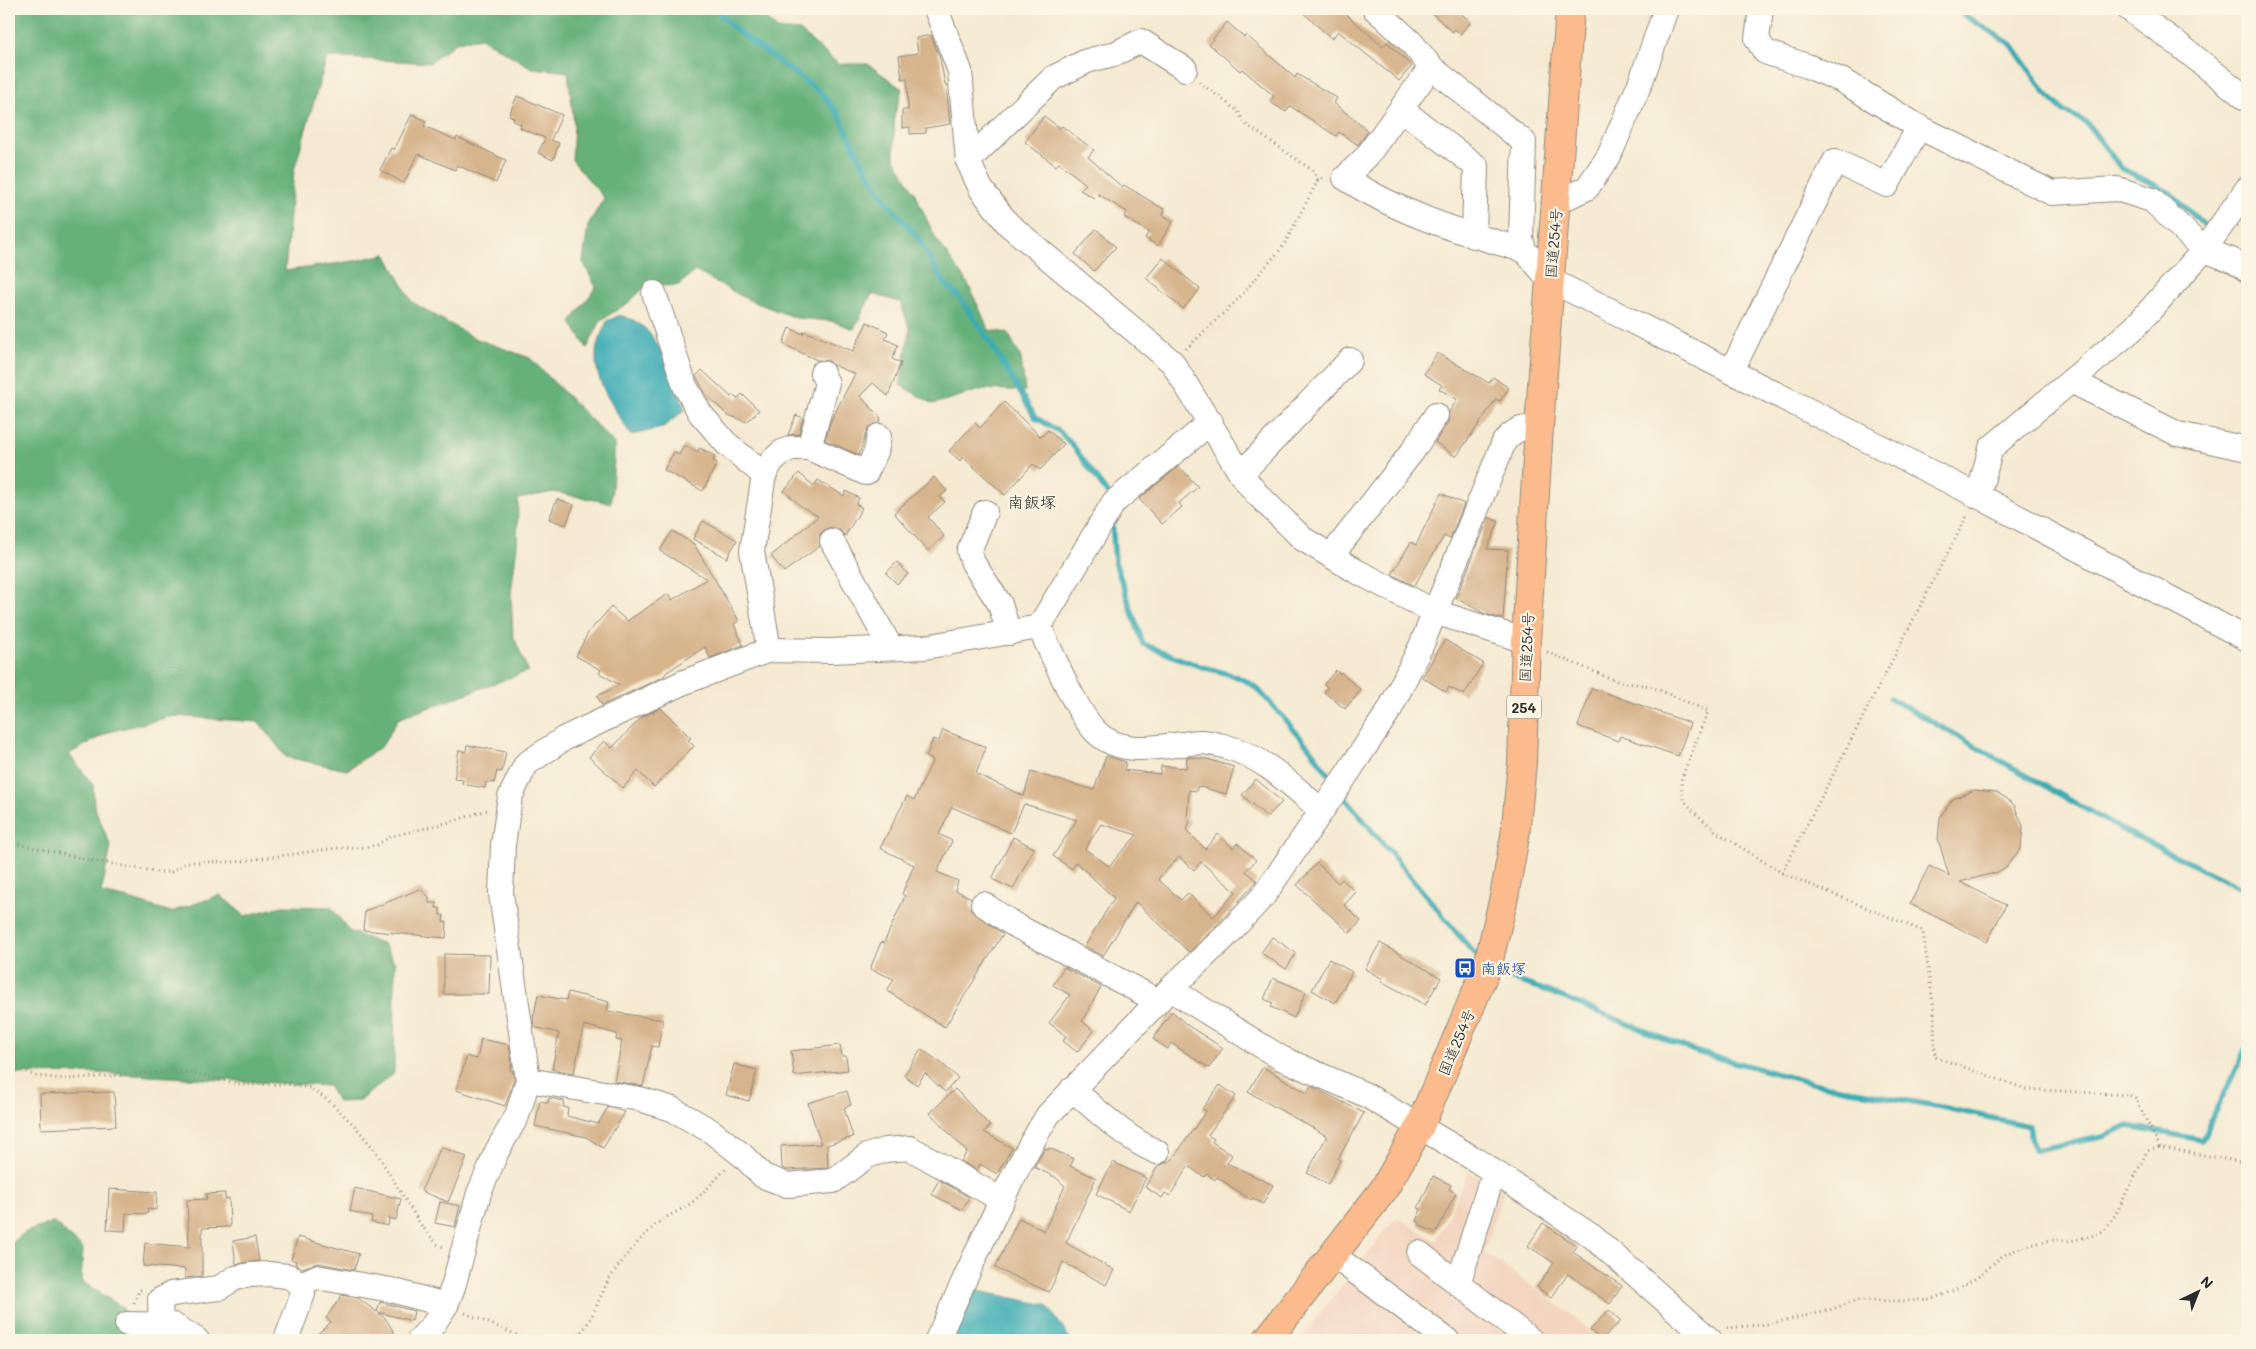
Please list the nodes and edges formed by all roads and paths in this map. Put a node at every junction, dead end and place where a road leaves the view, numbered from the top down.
1 (936, 9) edge
2 (1375, 9) edge
3 (1570, 9) edge
4 (1666, 9) edge
5 (1761, 9) edge
6 (2129, 9) edge
7 (1432, 67) junction
8 (1185, 69) joint
9 (2247, 99) edge
10 (1401, 109) junction
11 (1919, 127) junction
12 (968, 160) junction
13 (1345, 178) junction
14 (1318, 180) junction
15 (2247, 189) edge
16 (1557, 202) junction
17 (1474, 236) junction
18 (1524, 250) junction
19 (2204, 250) junction
20 (2247, 270) edge
21 (1550, 280) junction
22 (654, 293) dead end
23 (1350, 360) dead end
24 (1172, 362) junction
25 (1732, 372) junction
26 (822, 373) dead end
27 (2072, 381) junction
28 (1436, 415) dead end
29 (1211, 422) junction
30 (1539, 427) junction
31 (879, 436) dead end
32 (809, 448) junction
33 (2247, 449) edge
34 (1241, 474) junction
35 (764, 475) junction
36 (1978, 496) junction
37 (985, 512) dead end
38 (832, 541) dead end
39 (1331, 556) junction
40 (1435, 612) junction
41 (1039, 627) junction
42 (1009, 633) junction
43 (2247, 639) edge
44 (1526, 641) junction
45 (891, 648) junction
46 (769, 650) junction
47 (510, 797) junction
48 (1321, 810) junction
49 (9, 842) edge
50 (1782, 873) junction
51 (983, 904) dead end
52 (1164, 995) junction
53 (9, 1062) edge
54 (528, 1080) junction
55 (1072, 1089) junction
56 (1420, 1126) junction
57 (2160, 1147) junction
58 (1157, 1152) dead end
59 (742, 1155) junction
60 (2247, 1163) edge
61 (1496, 1174) junction
62 (1002, 1200) junction
63 (1418, 1253) dead end
64 (1333, 1254) junction
65 (461, 1258) junction
66 (301, 1284) junction
67 (1458, 1284) junction
68 (446, 1305) junction
69 (126, 1324) dead end
70 (155, 1330) edge
71 (1707, 1337) edge
72 (1524, 1338) edge
73 (197, 1340) edge
74 (286, 1340) edge
75 (419, 1340) edge
76 (529, 1340) edge
77 (569, 1340) edge
78 (937, 1340) edge
79 (1268, 1340) edge
80 (1447, 1340) edge

1 - 12 street
2 - 7 street
3 - 16 highway, 国道254号 / 254
4 - 16 street
5 - 11 street
6 - 9 street
7 - 10 street
7 - 18 street
8 - 12 street
8 - 14 path
10 - 13 street
10 - 17 street
11 - 19 street
11 - 25 street
12 - 24 street
13 - 14 path
13 - 17 street
14 - 24 path
15 - 19 street
16 - 21 highway, 国道254号 / 254
17 - 18 street
18 - 21 street
19 - 20 street
19 - 27 street
21 - 25 street
21 - 30 highway, 国道254号 / 254
22 - 35 street
23 - 34 street
24 - 29 street
25 - 36 street
26 - 32 street
27 - 33 street
27 - 36 street
28 - 39 street
29 - 34 street
29 - 41 street
30 - 40 street
30 - 44 highway, 国道254号 / 254
31 - 32 street
32 - 35 street
34 - 39 street
35 - 46 street
36 - 43 street
36 - 50 path
37 - 42 street
38 - 45 street
39 - 40 street
40 - 44 street
40 - 48 street
41 - 42 street
41 - 48 street
42 - 45 street
44 - 50 path
44 - 56 highway, 国道254号 / 254
45 - 46 street
46 - 47 street
47 - 49 path
47 - 54 street
48 - 52 street
50 - 57 path
51 - 52 street
52 - 55 street
52 - 56 street
53 - 65 path
54 - 59 street
54 - 65 street
55 - 58 street
55 - 62 street
56 - 61 street
56 - 64 highway, 国道254号 / 254
57 - 60 path
57 - 71 path
59 - 62 street
59 - 77 path
61 - 67 street
61 - 71 street
62 - 78 street
63 - 67 street
64 - 79 highway, 国道254号 / 254
64 - 80 street
65 - 68 street
66 - 68 street
66 - 70 street
66 - 74 street
67 - 72 street
68 - 75 street
68 - 76 path
69 - 70 street
70 - 73 street

